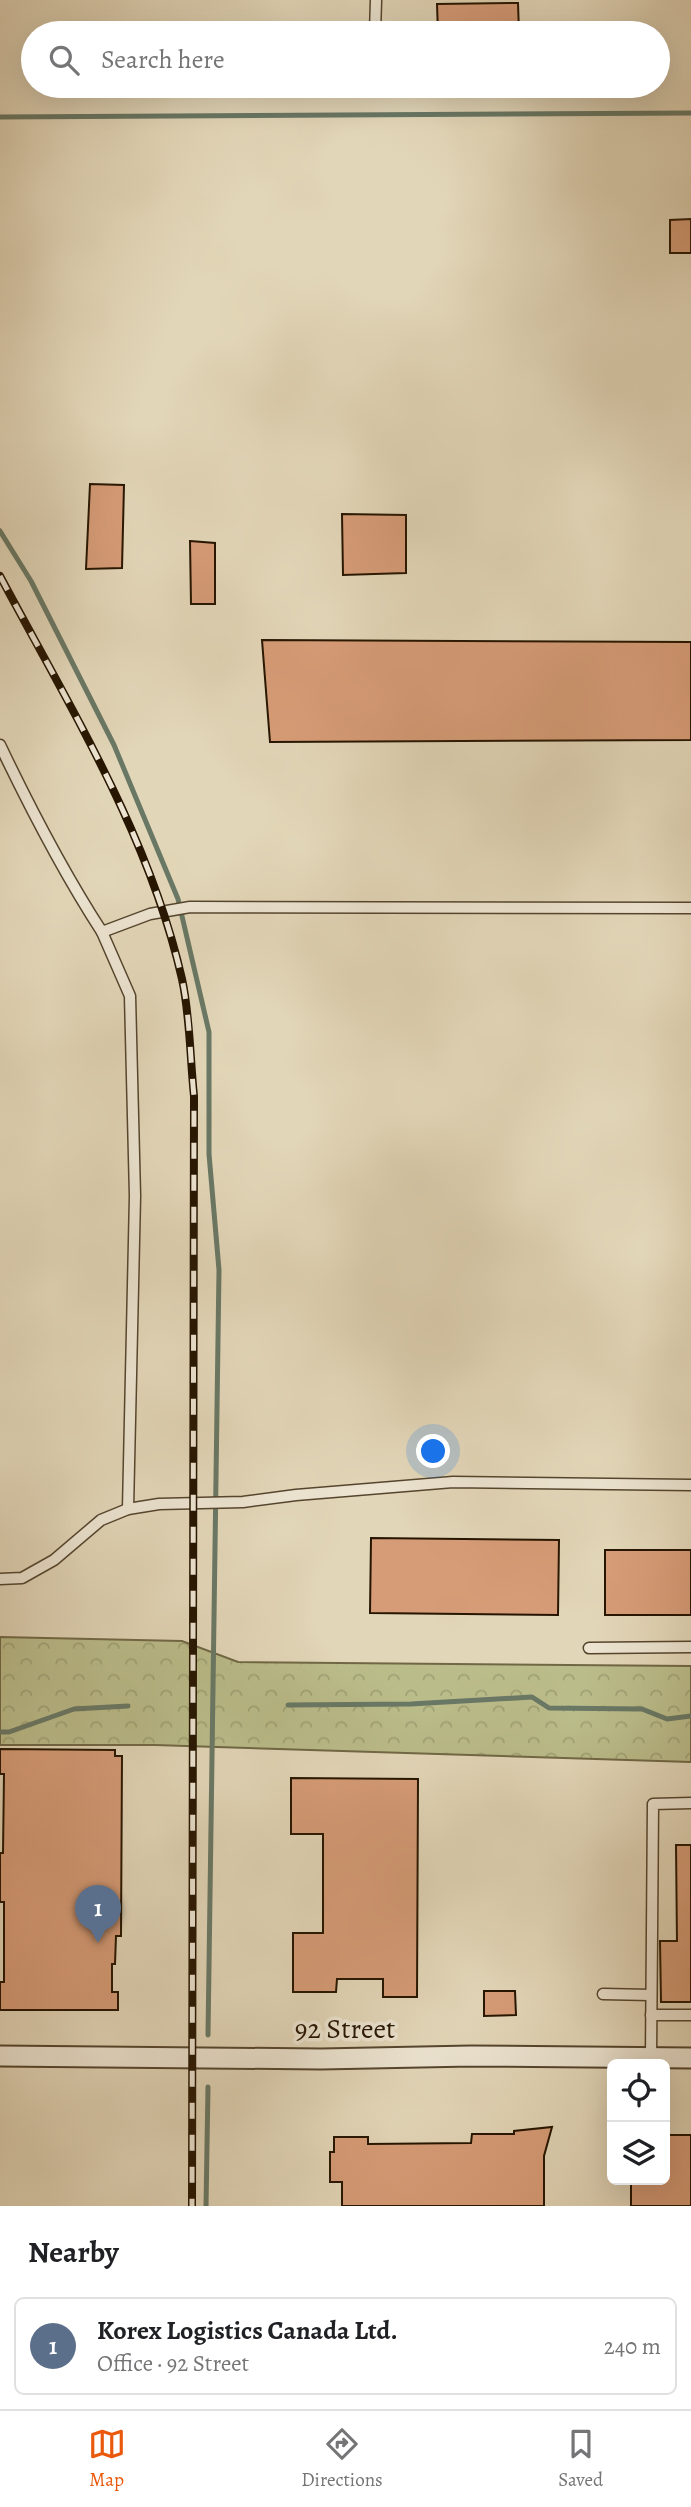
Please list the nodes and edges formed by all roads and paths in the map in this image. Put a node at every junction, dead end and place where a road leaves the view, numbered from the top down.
1 (376, 0) edge
2 (375, 21) edge
3 (0, 745) edge
4 (691, 908) edge
5 (102, 932) junction
6 (691, 1485) edge
7 (128, 1509) junction
8 (0, 1579) edge
9 (691, 1647) edge
10 (589, 1648) dead end
11 (691, 1803) edge
12 (603, 1994) dead end
13 (651, 1995) junction
14 (651, 2015) junction
15 (691, 2015) edge
16 (0, 2056) edge
17 (651, 2058) junction
18 (691, 2058) edge

1 - 2 lane
3 - 5 lane
4 - 5 lane
5 - 7 lane
6 - 7 lane
7 - 8 lane
9 - 10 lane
11 - 13 lane
12 - 13 lane
13 - 14 lane
14 - 15 lane
14 - 17 lane
16 - 17 street, 92 Street
17 - 18 street, 92 Street

